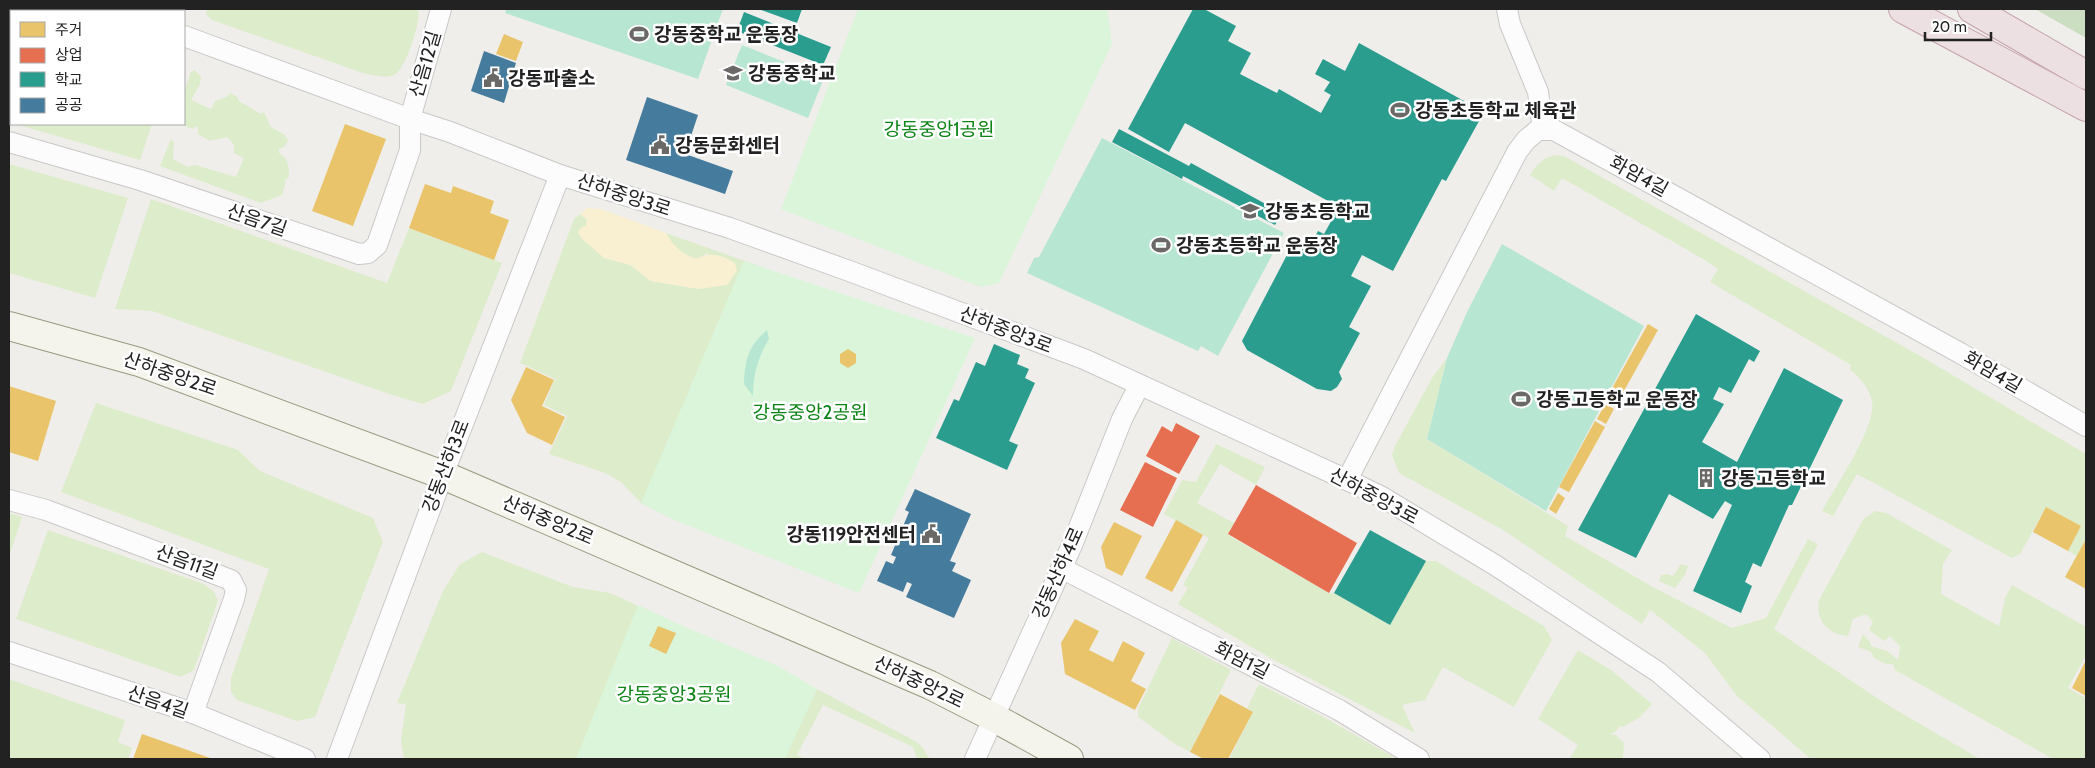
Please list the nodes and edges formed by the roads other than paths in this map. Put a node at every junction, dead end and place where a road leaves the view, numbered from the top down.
1 (441, 9) edge
2 (1507, 9) edge
3 (1903, 9) edge
4 (1972, 9) edge
5 (185, 36) edge
6 (2086, 75) edge
7 (2086, 107) edge
8 (410, 119) junction
9 (1543, 130) junction
10 (9, 142) edge
11 (560, 175) junction
12 (9, 326) edge
13 (1139, 386) junction
14 (2086, 426) edge
15 (443, 475) junction
16 (1347, 480) junction
17 (9, 500) edge
18 (1061, 568) junction
19 (9, 652) edge
20 (193, 713) junction
21 (993, 717) junction
22 (305, 759) edge
23 (337, 759) edge
24 (975, 759) edge
25 (1069, 759) edge
26 (1419, 759) edge
27 (1760, 759) edge

1 - 8 street, 산음12길
2 - 9 street
3 - 7 highway
4 - 6 highway
5 - 8 street, 산하중앙3로
8 - 10 street, 산음7길
8 - 11 street, 산하중앙3로
9 - 14 street, 화암4길
9 - 16 street
11 - 13 street, 산하중앙3로
11 - 15 street, 강동산하3로
12 - 15 main road, 산하중앙2로
13 - 16 street, 산하중앙3로
13 - 18 street, 강동산하4로
15 - 21 main road, 산하중앙2로
15 - 23 street, 강동산하3로
16 - 27 street, 산하중앙3로
17 - 20 street, 산음11길
18 - 21 street, 강동산하4로
18 - 26 street, 화암1길
19 - 20 street, 산음4길
20 - 22 street, 산음4길
21 - 24 street, 강동산하4로
21 - 25 main road, 산하중앙2로

